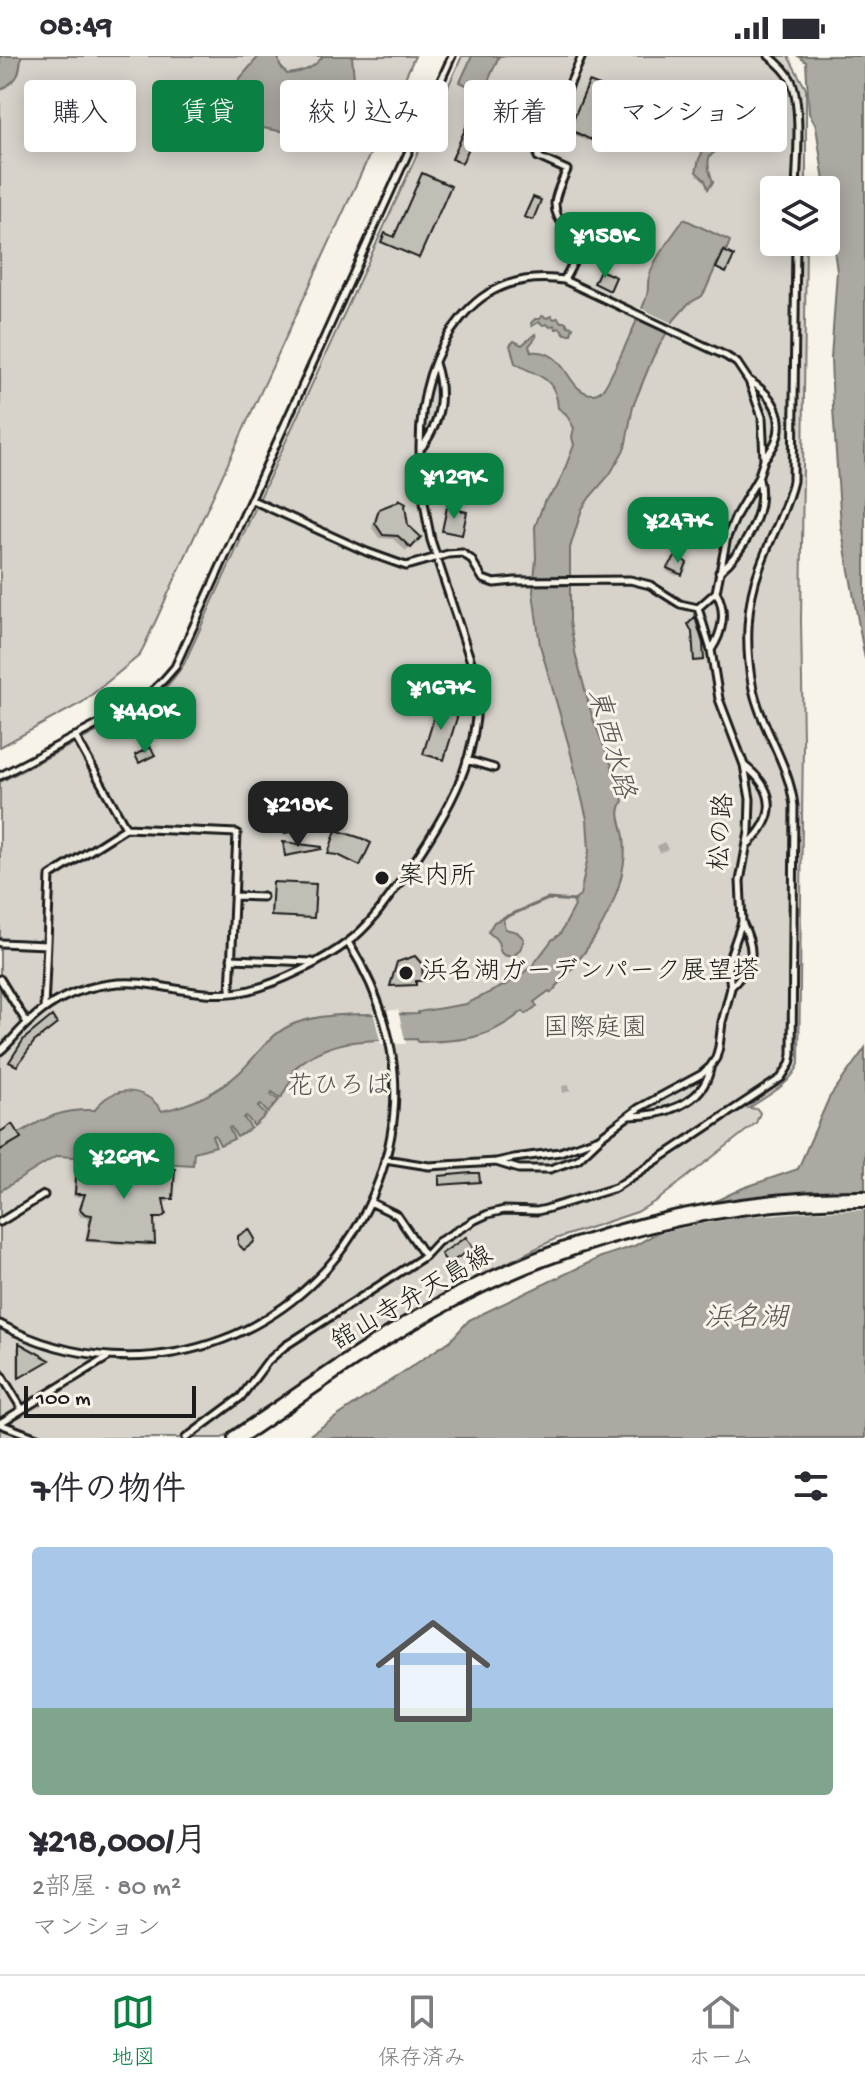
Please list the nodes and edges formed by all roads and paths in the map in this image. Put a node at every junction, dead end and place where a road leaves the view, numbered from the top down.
1 (452, 56) edge
2 (582, 56) edge
3 (769, 56) edge
4 (796, 176) edge
5 (796, 256) edge
6 (564, 280) junction
7 (435, 362) junction
8 (749, 381) junction
9 (421, 449) junction
10 (764, 460) junction
11 (758, 478) junction
12 (252, 500) junction
13 (437, 557) junction
14 (719, 572) junction
15 (716, 592) junction
16 (698, 608) junction
17 (711, 650) junction
18 (75, 736) junction
19 (467, 760) junction
20 (744, 765) junction
21 (494, 768) dead end
22 (0, 776) edge
23 (126, 828) junction
24 (747, 845) junction
25 (234, 896) junction
26 (263, 897) dead end
27 (742, 922) junction
28 (348, 942) junction
29 (0, 943) edge
30 (47, 945) junction
31 (231, 959) junction
32 (313, 962) junction
33 (0, 979) edge
34 (731, 988) junction
35 (230, 993) junction
36 (44, 1010) junction
37 (27, 1023) junction
38 (0, 1051) edge
39 (710, 1067) junction
40 (628, 1116) junction
41 (599, 1138) junction
42 (385, 1159) junction
43 (496, 1162) junction
44 (44, 1195) dead end
45 (865, 1199) edge
46 (370, 1202) junction
47 (0, 1222) edge
48 (425, 1256) junction
49 (0, 1324) edge
50 (109, 1356) junction
51 (0, 1373) edge
52 (22, 1409) junction
53 (0, 1423) edge
54 (37, 1438) edge
55 (186, 1438) edge
56 (236, 1438) edge

1 - 12 lane
2 - 6 lane
3 - 4 lane
5 - 48 lane
6 - 7 lane
6 - 8 lane
7 - 9 lane
7 - 9 lane
8 - 10 lane
8 - 10 lane
9 - 13 lane
10 - 11 lane
11 - 14 lane
11 - 14 lane
12 - 13 lane
12 - 18 lane
13 - 16 lane
13 - 19 lane
14 - 15 lane
15 - 16 lane
15 - 17 lane
16 - 17 lane, 松の路
17 - 20 lane, 松の路
18 - 22 lane
18 - 23 lane
19 - 21 lane
19 - 28 lane
20 - 24 lane, 松の路
20 - 24 lane
23 - 25 lane
23 - 30 lane
24 - 27 lane, 松の路
25 - 26 lane
25 - 31 lane
27 - 34 lane, 松の路
27 - 34 lane
28 - 32 lane
28 - 42 lane
29 - 30 lane
30 - 36 lane
31 - 32 lane
31 - 35 lane
32 - 35 lane
33 - 37 lane
34 - 39 lane, 松の路
35 - 36 lane
36 - 37 lane
37 - 38 lane
39 - 40 lane
39 - 40 lane, 松の路
40 - 41 lane
41 - 43 lane
41 - 43 lane
42 - 43 lane
42 - 46 lane
44 - 47 lane
45 - 56 main road, 舘山寺弁天島線
46 - 48 lane
46 - 50 lane
48 - 55 lane
49 - 50 lane
50 - 52 lane
51 - 52 lane
52 - 53 lane
53 - 54 lane

